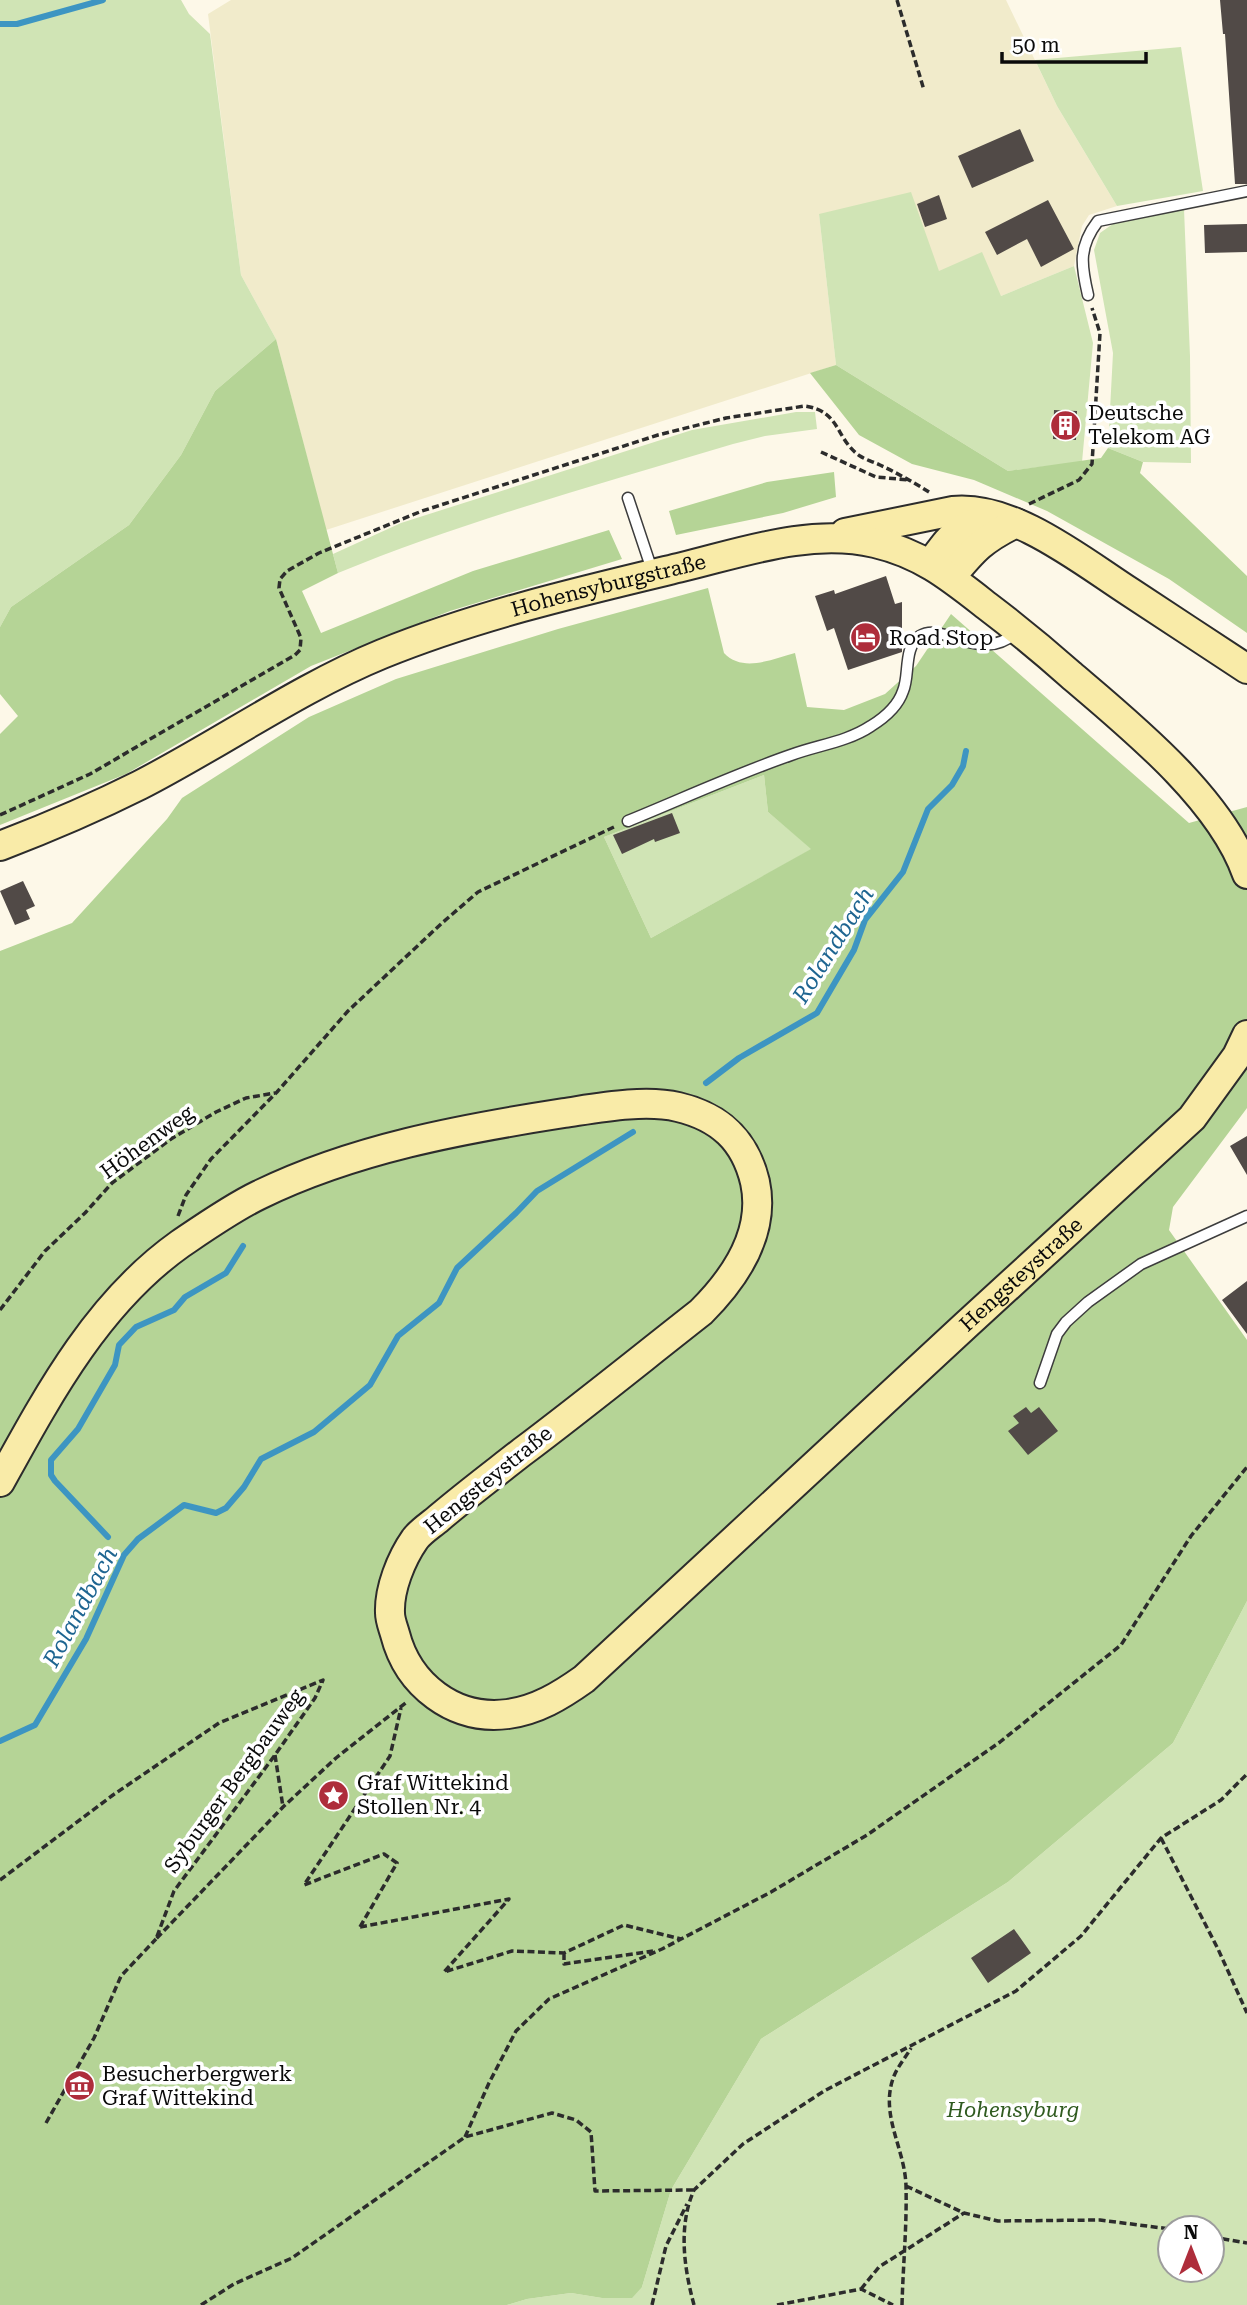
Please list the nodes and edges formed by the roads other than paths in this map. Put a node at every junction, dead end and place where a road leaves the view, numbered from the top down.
1 (1247, 191) edge
2 (1088, 295) road end
3 (628, 498) dead end
4 (1006, 519) junction
5 (829, 538) junction
6 (941, 570) junction
7 (653, 574) junction
8 (1019, 630) junction
9 (1247, 669) edge
10 (628, 821) road end
11 (0, 846) edge
12 (1247, 874) edge
13 (1247, 1035) edge
14 (1247, 1216) edge
15 (1040, 1383) dead end
16 (0, 1482) edge

1 - 2 lane
3 - 7 lane
4 - 5 main road
4 - 6 main road
4 - 9 main road
5 - 6 main road, Hohensyburgstraße
5 - 7 main road, Hohensyburgstraße
6 - 8 main road, Hohensyburgstraße
7 - 11 main road, Hohensyburgstraße
8 - 10 lane
8 - 12 main road, Hohensyburgstraße
13 - 16 main road, Hengsteystraße
14 - 15 lane

